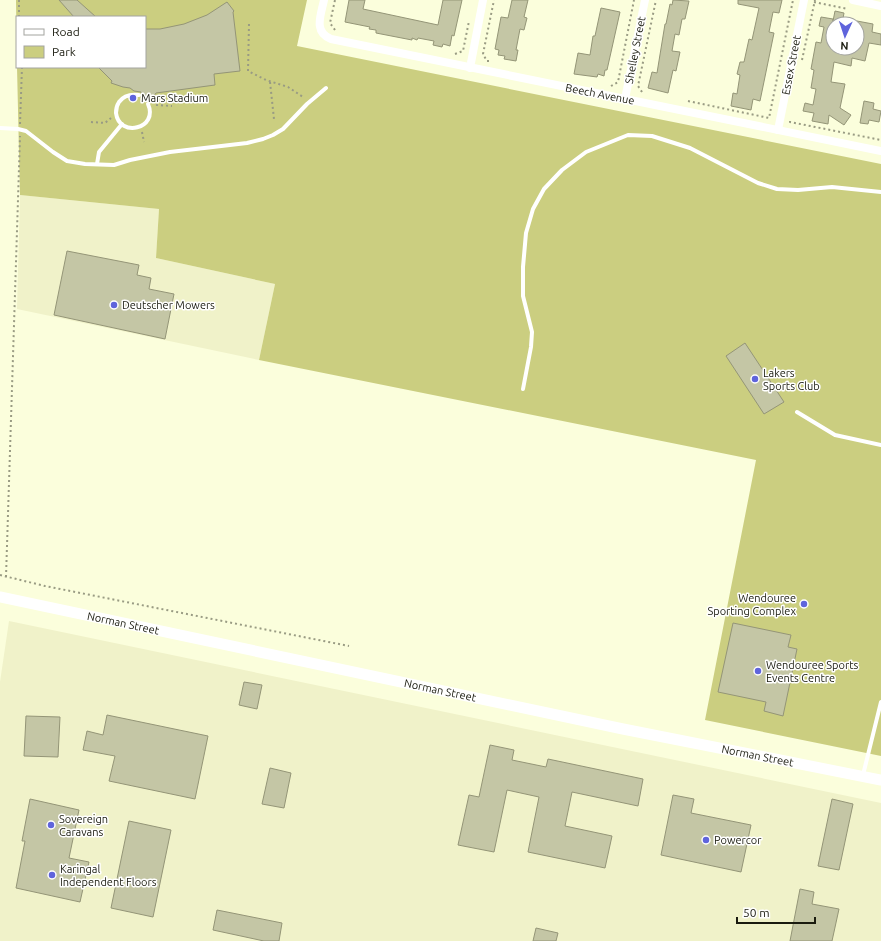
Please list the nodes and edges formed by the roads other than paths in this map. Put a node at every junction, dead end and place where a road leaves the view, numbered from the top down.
1 (324, 0) edge
2 (483, 0) edge
3 (645, 0) edge
4 (804, 0) edge
5 (853, 0) edge
6 (881, 6) edge
7 (470, 68) junction
8 (326, 88) dead end
9 (139, 95) dead end
10 (625, 99) junction
11 (148, 104) dead end
12 (122, 124) junction
13 (0, 128) edge
14 (778, 130) junction
15 (881, 151) edge
16 (96, 164) junction
17 (881, 192) edge
18 (523, 389) dead end
19 (797, 412) dead end
20 (881, 445) edge
21 (0, 597) edge
22 (881, 702) edge
23 (862, 776) junction
24 (881, 780) edge

1 - 7 street, Beech Avenue
2 - 7 street
3 - 10 street, Shelley Street
4 - 14 street, Essex Street
5 - 6 street
7 - 10 street, Beech Avenue
8 - 16 lane
9 - 12 lane
10 - 14 street, Beech Avenue
11 - 12 lane
12 - 16 lane
13 - 16 lane
14 - 15 street, Beech Avenue
17 - 18 lane
19 - 20 lane
21 - 23 main road, Norman Street
22 - 23 lane
23 - 24 main road, Norman Street

